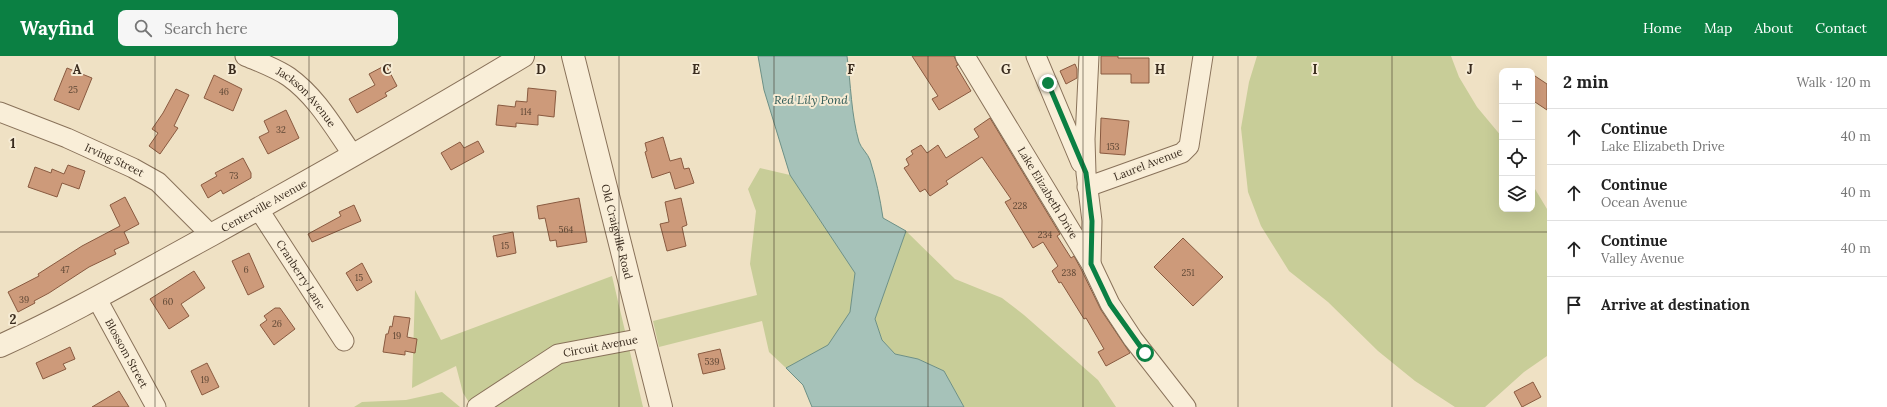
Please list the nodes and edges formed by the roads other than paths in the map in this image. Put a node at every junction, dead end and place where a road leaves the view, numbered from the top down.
1 (245, 56) edge
2 (523, 56) edge
3 (573, 56) edge
4 (965, 56) edge
5 (1036, 56) edge
6 (1089, 56) edge
7 (1203, 56) edge
8 (0, 112) edge
9 (354, 155) junction
10 (1086, 180) junction
11 (259, 210) junction
12 (211, 235) junction
13 (1091, 264) junction
14 (97, 299) junction
15 (643, 338) junction
16 (344, 340) dead end
17 (0, 346) edge
18 (156, 407) edge
19 (477, 407) edge
20 (661, 407) edge
21 (1186, 407) edge

1 - 9 street, Jackson Avenue
2 - 9 street, Centerville Avenue
3 - 15 street, Old Craigville Road
4 - 13 street, Lake Elizabeth Drive
5 - 10 street
6 - 10 street
7 - 10 street, Laurel Avenue
8 - 12 street, Irving Street
9 - 11 street, Centerville Avenue
10 - 13 street
11 - 12 street, Centerville Avenue
11 - 16 street, Cranberry Lane
12 - 14 street, Centerville Avenue
13 - 21 street, Lake Elizabeth Drive
14 - 17 street, Centerville Avenue
14 - 18 street, Blossom Street
15 - 19 street, Circuit Avenue
15 - 20 street, Old Craigville Road

